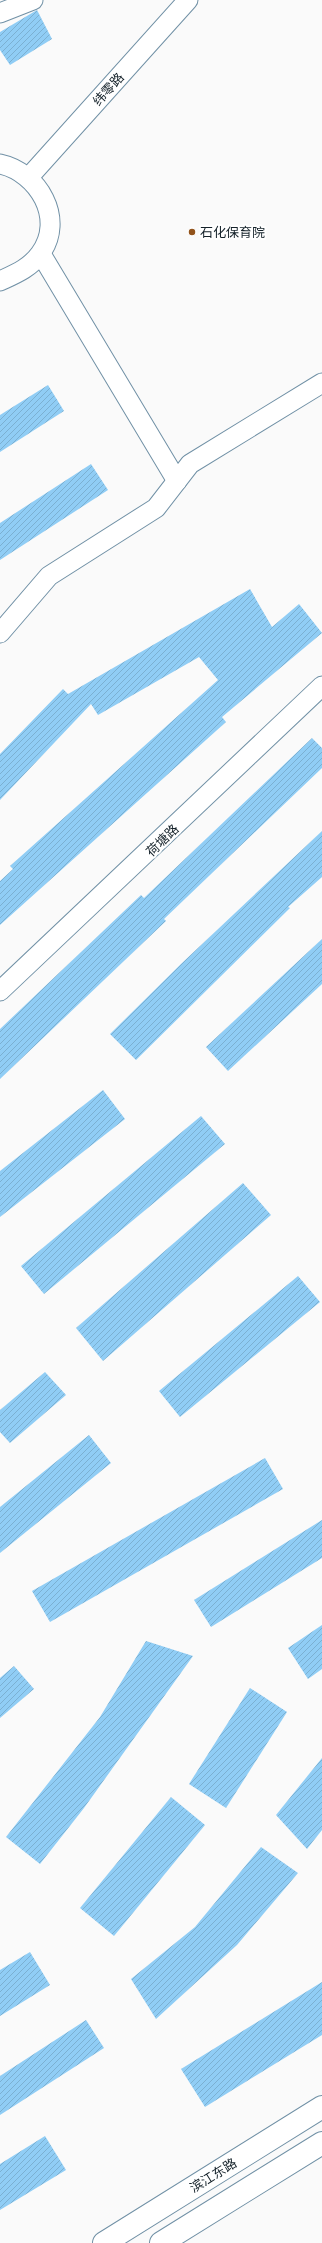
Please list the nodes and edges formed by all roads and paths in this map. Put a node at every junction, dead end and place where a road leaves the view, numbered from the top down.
1 (33, 0) edge
2 (188, 0) edge
3 (0, 13) edge
4 (0, 164) edge
5 (29, 177) junction
6 (41, 254) junction
7 (0, 281) edge
8 (322, 383) edge
9 (177, 481) junction
10 (0, 633) edge
11 (322, 686) edge
12 (0, 991) edge
13 (322, 2107) edge
14 (322, 2143) edge
15 (104, 2243) edge
16 (161, 2243) edge

1 - 3 street
2 - 5 street, 纬零路
4 - 5 street
5 - 6 street
6 - 7 street
6 - 9 street
8 - 9 street
9 - 10 street
11 - 12 street, 荷塘路
13 - 15 main road, 滨江东路
14 - 16 main road

